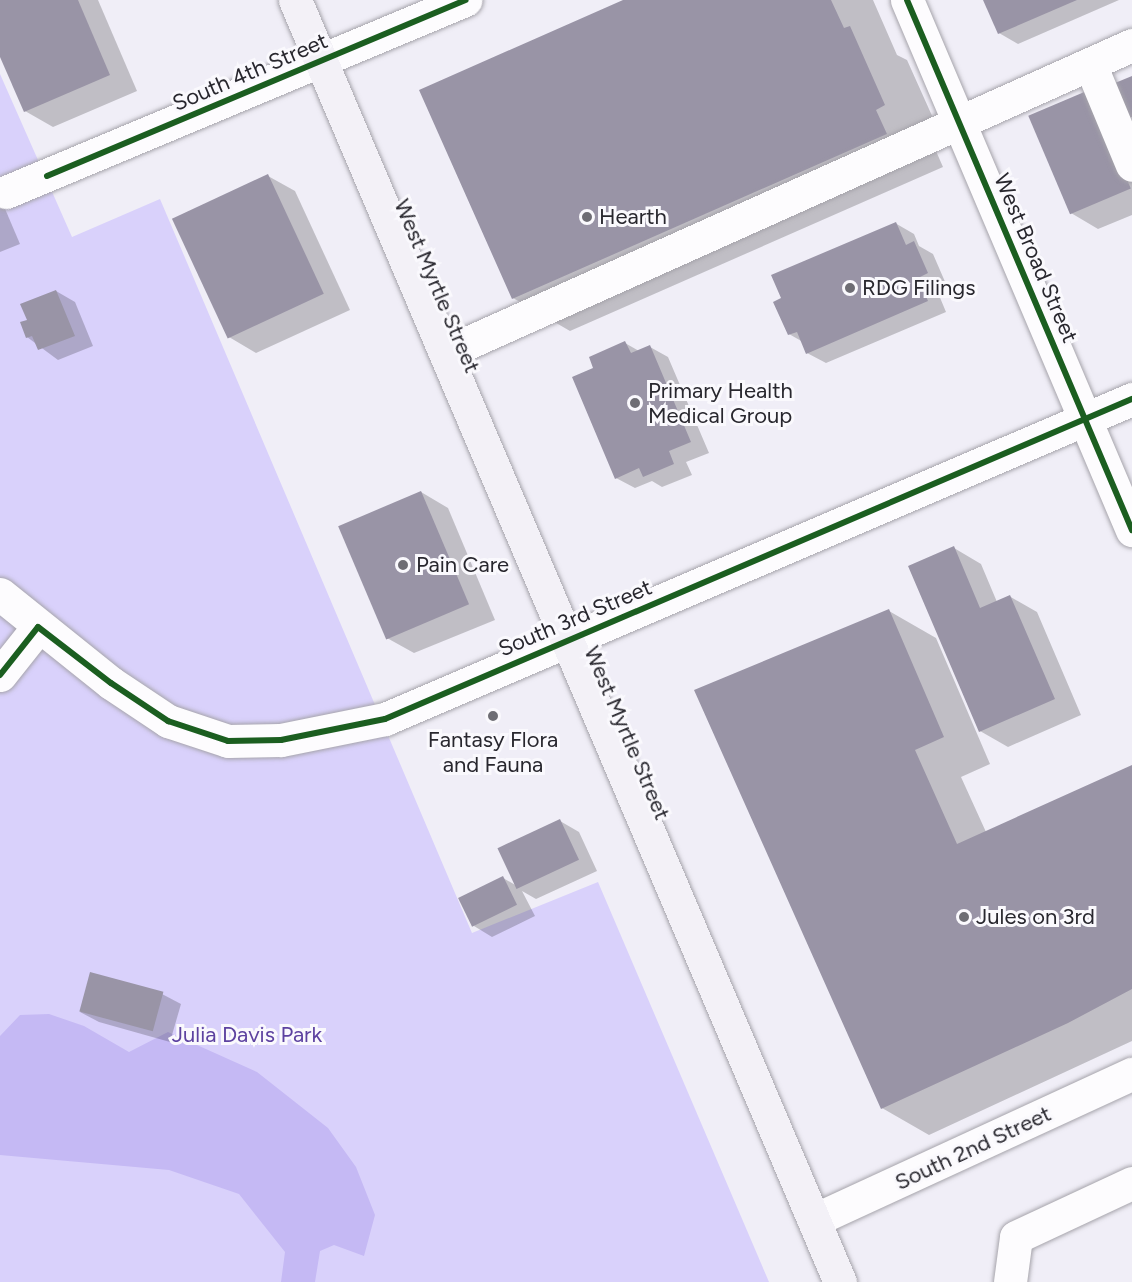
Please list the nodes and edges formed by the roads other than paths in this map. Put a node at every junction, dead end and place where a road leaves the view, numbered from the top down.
1 (295, 0) edge
2 (465, 0) edge
3 (907, 0) edge
4 (1132, 45) edge
5 (321, 61) junction
6 (1090, 64) junction
7 (959, 123) junction
8 (1132, 165) edge
9 (6, 192) dead end
10 (445, 353) junction
11 (1132, 399) edge
12 (1085, 420) junction
13 (1132, 530) edge
14 (0, 594) edge
15 (38, 627) junction
16 (568, 640) junction
17 (0, 675) edge
18 (1132, 1074) edge
19 (1132, 1183) edge
20 (814, 1220) junction
21 (840, 1282) edge
22 (1010, 1282) edge

1 - 5 main road, West Myrtle Street
2 - 5 street, South 4th Street
3 - 7 street, West Broad Street
4 - 6 street
5 - 9 street, South 4th Street
5 - 10 main road, West Myrtle Street
6 - 7 street
6 - 8 street
7 - 10 street
7 - 12 street, West Broad Street
10 - 16 main road, West Myrtle Street
11 - 12 street, South 3rd Street
12 - 13 street, West Broad Street
12 - 16 street, South 3rd Street
14 - 15 street, South 3rd Street
15 - 16 street, South 3rd Street
15 - 17 street
16 - 20 main road, West Myrtle Street
18 - 20 street, South 2nd Street
19 - 22 street
20 - 21 main road, West Myrtle Street

